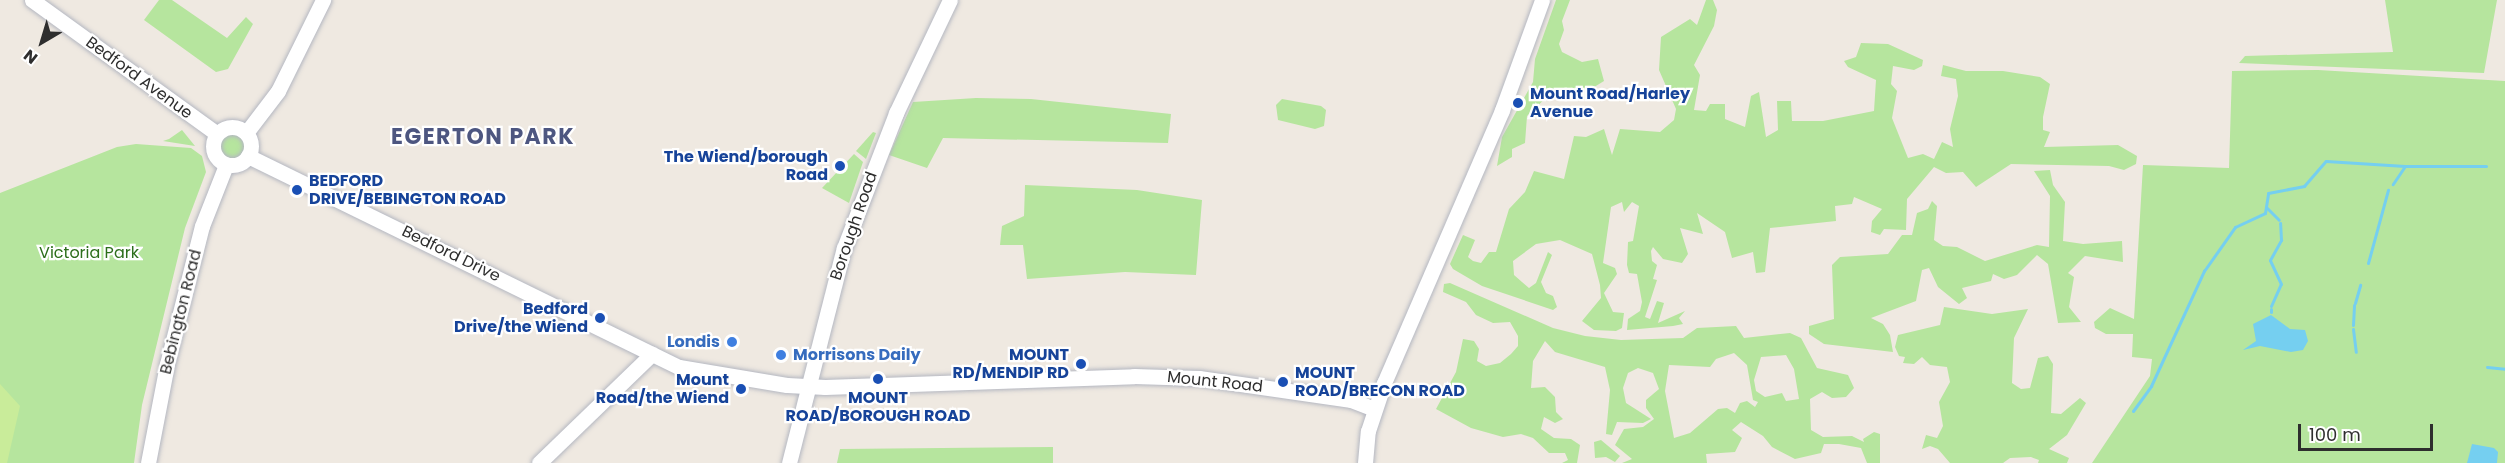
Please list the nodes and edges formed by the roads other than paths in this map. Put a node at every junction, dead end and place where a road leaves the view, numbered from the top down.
1 (32, 0) edge
2 (323, 0) edge
3 (950, 0) edge
4 (1542, 0) edge
5 (246, 133) junction
6 (217, 134) junction
7 (248, 156) junction
8 (226, 165) junction
9 (652, 354) junction
10 (807, 387) junction
11 (1374, 409) junction
12 (148, 463) edge
13 (539, 463) edge
14 (789, 463) edge
15 (1365, 463) edge

1 - 6 street, Bedford Avenue
2 - 5 street
3 - 10 street, Borough Road
4 - 11 street
5 - 6 street
5 - 7 street
6 - 8 street
7 - 8 street
7 - 9 street, Bedford Drive
8 - 12 street, Bebington Road
9 - 10 street, Mount Road
9 - 13 street
10 - 11 street, Mount Road
10 - 14 street, Borough Road
11 - 15 street

